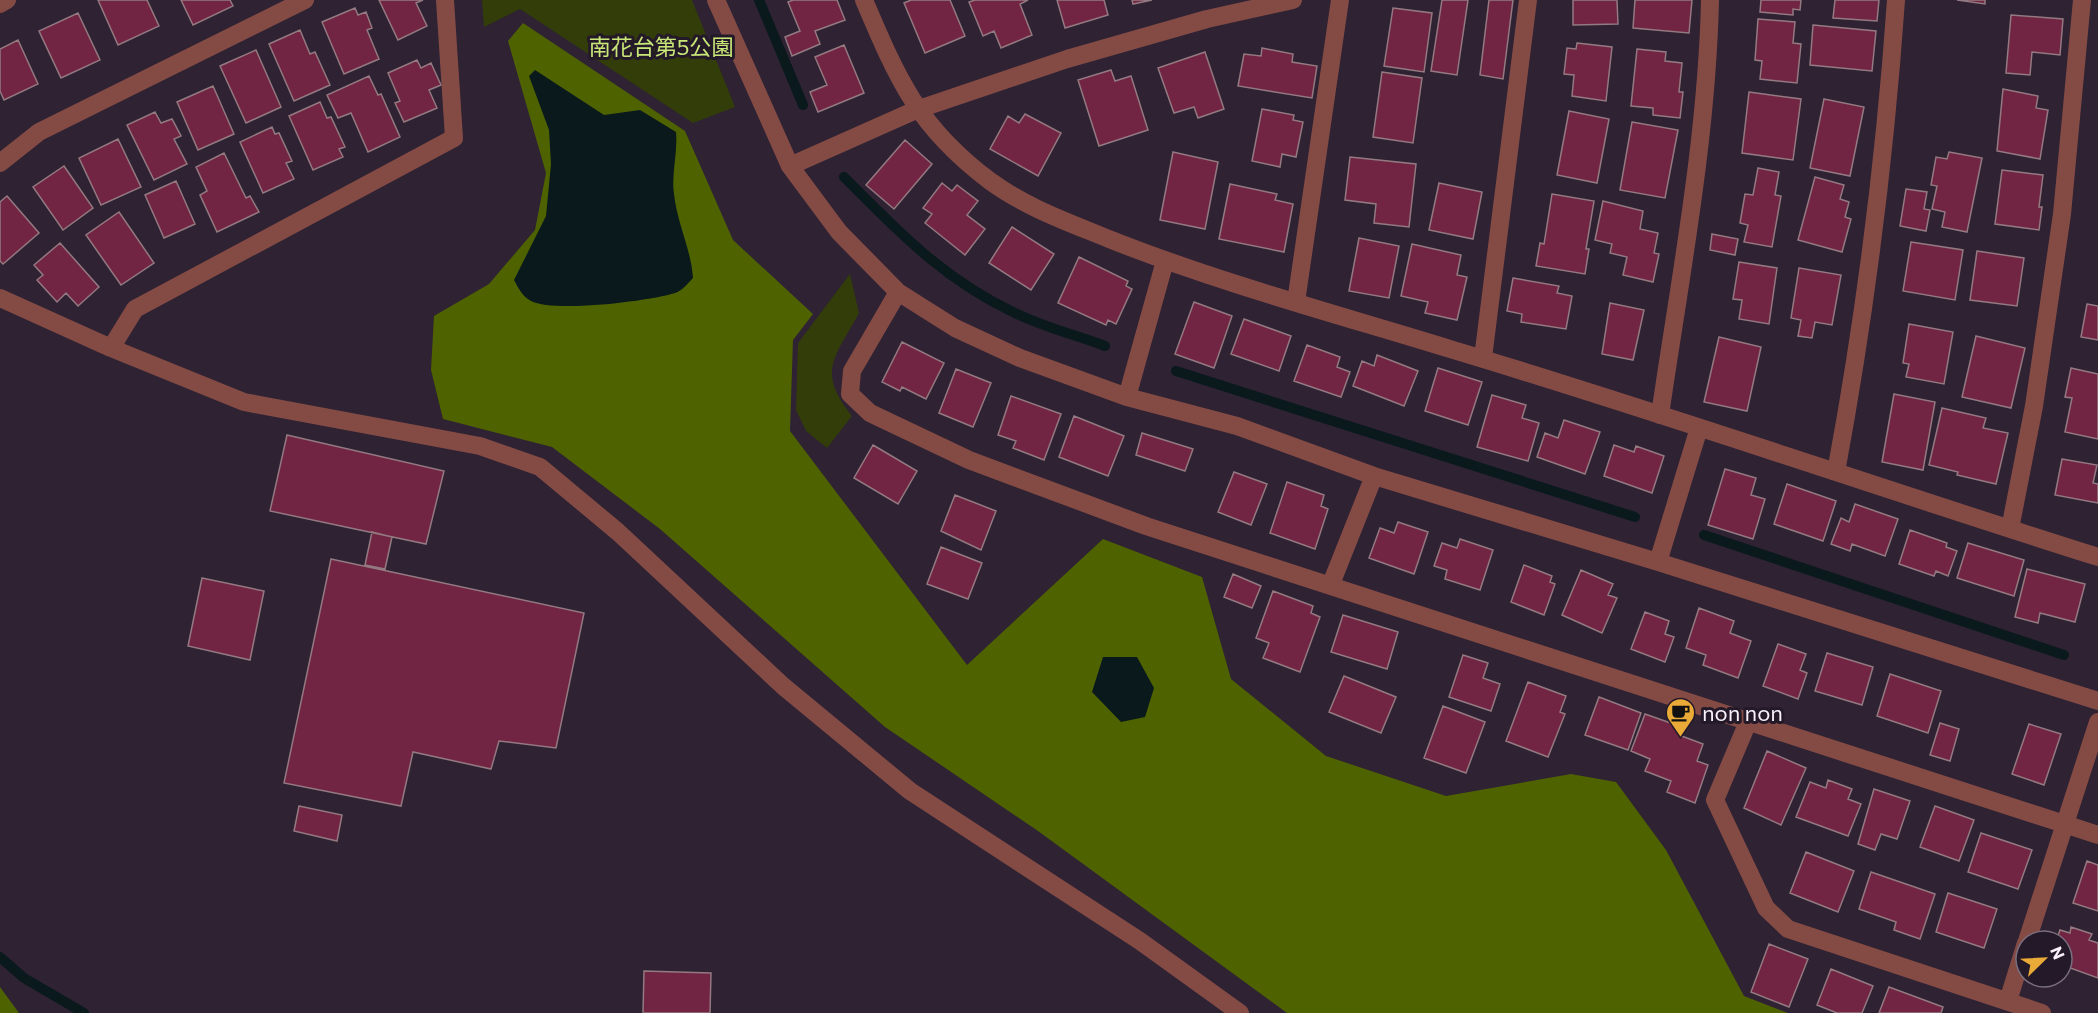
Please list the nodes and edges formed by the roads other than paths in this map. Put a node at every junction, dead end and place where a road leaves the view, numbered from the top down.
1 (7, 0) edge
2 (305, 0) edge
3 (445, 0) edge
4 (716, 0) edge
5 (864, 0) edge
6 (1293, 0) edge
7 (1340, 0) edge
8 (1528, 0) edge
9 (1710, 0) edge
10 (1896, 0) edge
11 (2082, 0) edge
12 (0, 4) edge
13 (916, 110) junction
14 (0, 163) edge
15 (790, 166) junction
16 (1165, 261) junction
17 (898, 292) junction
18 (0, 298) edge
19 (1296, 302) junction
20 (111, 348) junction
21 (1483, 358) junction
22 (1127, 396) junction
23 (1660, 415) junction
24 (1699, 428) junction
25 (1836, 472) junction
26 (1374, 477) junction
27 (2010, 529) junction
28 (2098, 557) edge
29 (1658, 562) junction
30 (1331, 584) junction
31 (2098, 701) edge
32 (1748, 722) junction
33 (2098, 722) edge
34 (2063, 824) junction
35 (2098, 835) edge
36 (2030, 929) edge
37 (2014, 981) edge
38 (2008, 1001) junction
39 (1240, 1013) edge
40 (2042, 1013) edge

1 - 12 street
2 - 14 street
3 - 20 street
4 - 15 street
5 - 13 street
6 - 13 street
7 - 19 street
8 - 21 street
9 - 23 street
10 - 25 street
11 - 27 street
13 - 15 street
13 - 16 street
15 - 17 street
16 - 19 street
16 - 22 street
17 - 22 street
17 - 30 street
18 - 20 street
19 - 21 street
20 - 39 street
21 - 23 street
22 - 26 street
23 - 24 street
24 - 25 street
24 - 29 street
25 - 27 street
26 - 29 street
26 - 30 street
27 - 28 street
29 - 31 street
30 - 32 street
32 - 34 street
32 - 38 street
33 - 34 street
34 - 35 street
34 - 36 street
37 - 38 street
38 - 40 street

